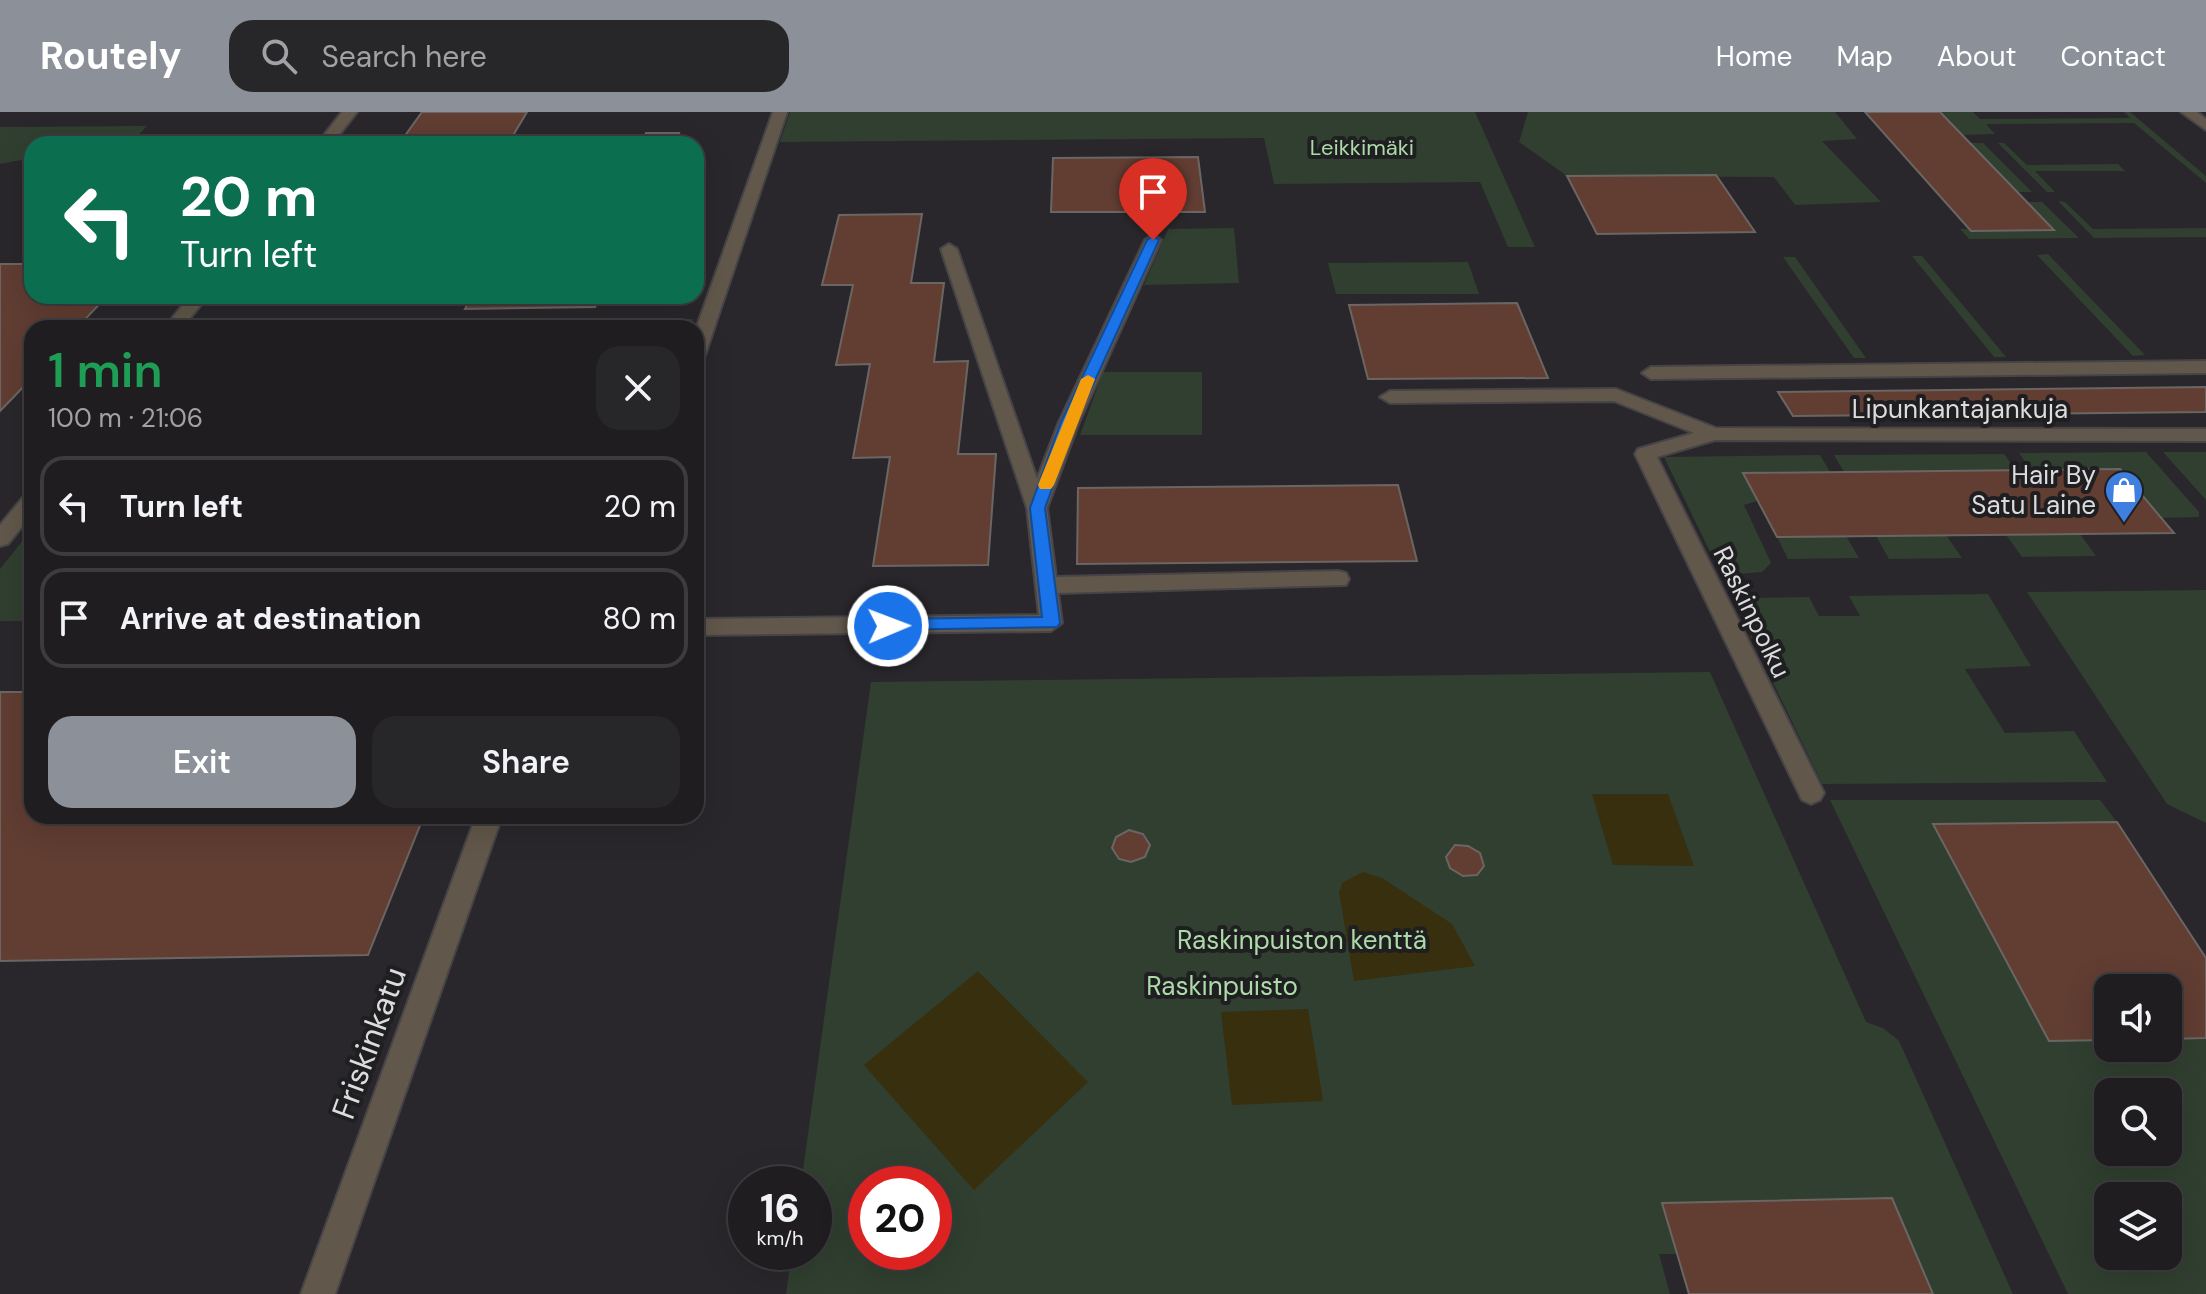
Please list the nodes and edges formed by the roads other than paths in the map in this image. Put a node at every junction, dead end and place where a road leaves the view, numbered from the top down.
1 (350, 112) edge
2 (780, 112) edge
3 (2188, 112) edge
4 (2206, 126) edge
5 (330, 136) edge
6 (1153, 240) dead end
7 (949, 249) dead end
8 (192, 304) edge
9 (180, 320) edge
10 (704, 332) edge
11 (2206, 367) edge
12 (1651, 373) dead end
13 (1390, 397) dead end
14 (1714, 434) junction
15 (2206, 435) edge
16 (1037, 508) junction
17 (24, 510) edge
18 (0, 539) edge
19 (1338, 579) dead end
20 (1046, 585) junction
21 (704, 627) edge
22 (1811, 793) dead end
23 (486, 824) edge
24 (318, 1294) edge

1 - 5 street
2 - 10 street
3 - 4 street
6 - 16 street
7 - 16 street
8 - 9 street
11 - 12 street
13 - 14 street
14 - 15 street, Lipunkantajankuja
14 - 22 street, Raskinpolku
16 - 20 street
17 - 18 street
19 - 20 street
20 - 21 street
23 - 24 street, Friskinkatu

